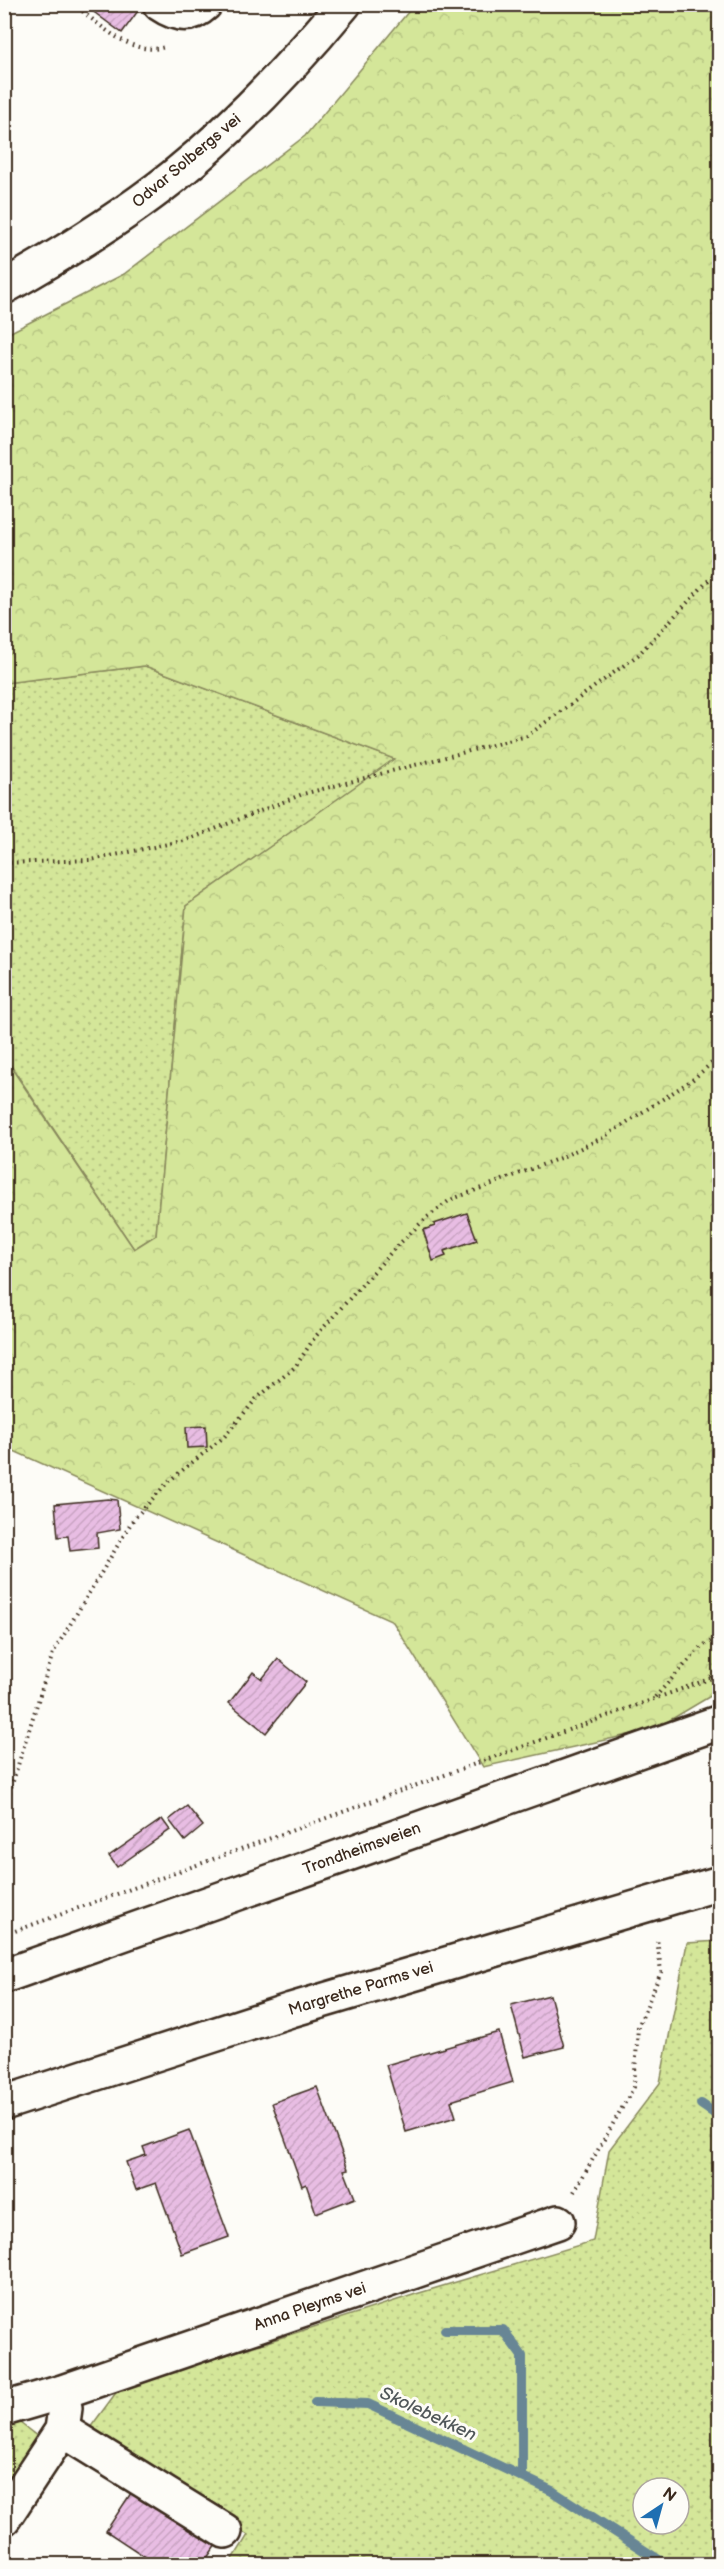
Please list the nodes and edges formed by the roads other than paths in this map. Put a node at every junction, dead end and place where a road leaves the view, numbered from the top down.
1 (344, 4) edge
2 (4, 287) edge
3 (720, 1722) edge
4 (720, 1883) edge
5 (4, 1976) edge
6 (4, 2103) edge
7 (558, 2222) road end
8 (62, 2392) junction
9 (4, 2409) edge
10 (62, 2430) junction
11 (4, 2518) edge
12 (225, 2531) dead end

1 - 2 main road, Odvar Solbergs vei
3 - 5 main road, Trondheimsveien
4 - 6 main road, Margrethe Parms vei
7 - 8 main road, Anna Pleyms vei
8 - 9 main road, Anna Pleyms vei
8 - 10 main road
10 - 11 main road
10 - 12 main road

